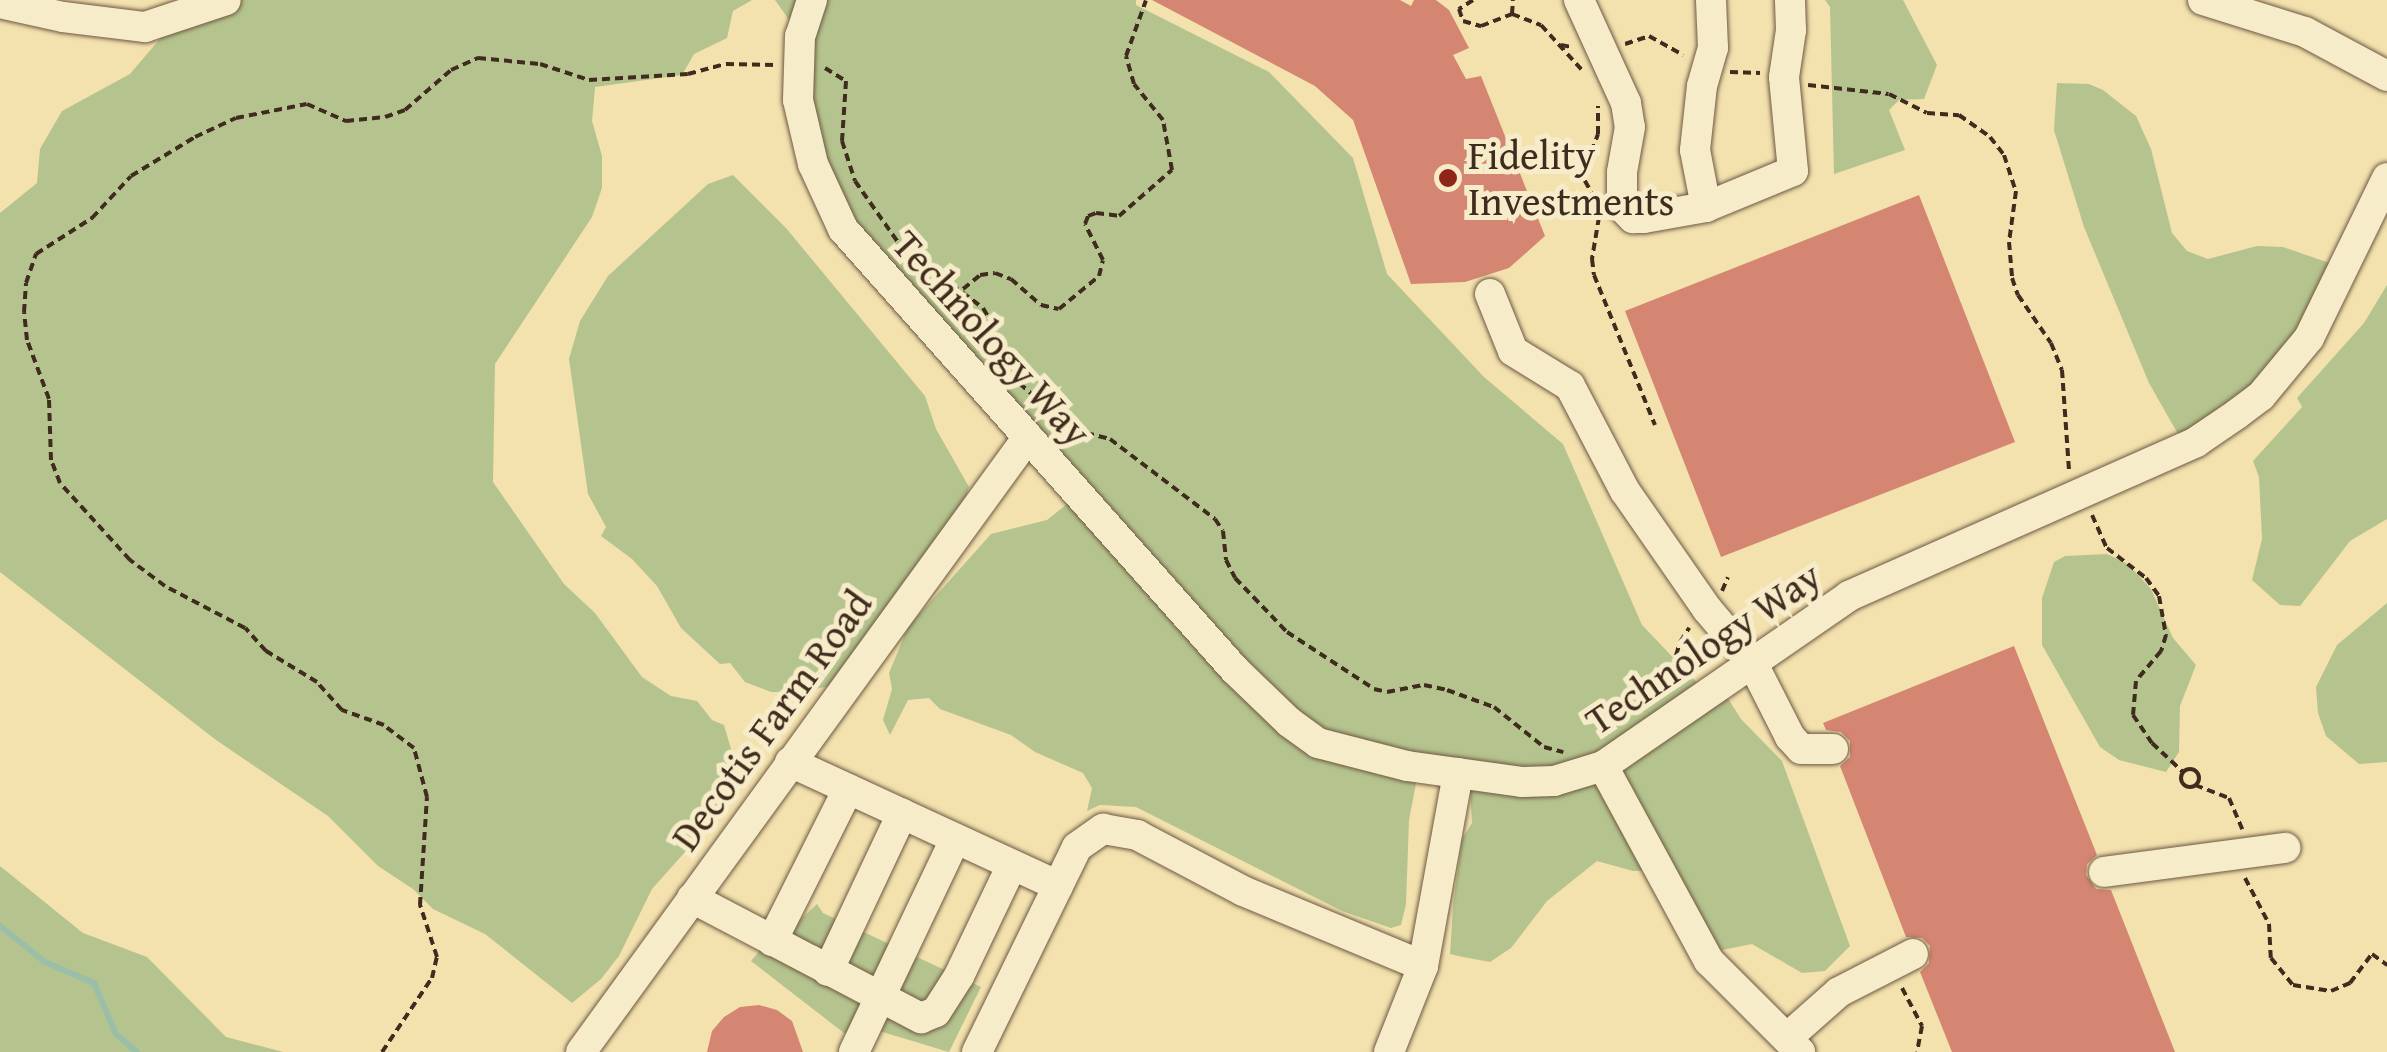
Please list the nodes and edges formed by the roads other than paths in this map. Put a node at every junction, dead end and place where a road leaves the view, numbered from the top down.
1 (226, 0) edge
2 (786, 0) edge
3 (812, 0) edge
4 (1579, 0) edge
5 (1711, 0) edge
6 (1790, 0) edge
7 (2203, 0) edge
8 (0, 2) edge
9 (798, 51) junction
10 (2387, 76) edge
11 (2387, 178) edge
12 (1706, 207) junction
13 (1490, 294) dead end
14 (1028, 437) junction
15 (1752, 662) junction
16 (1834, 749) dead end
17 (790, 762) junction
18 (1603, 766) junction
19 (1458, 773) junction
20 (848, 789) junction
21 (902, 814) junction
22 (955, 838) junction
23 (2285, 848) dead end
24 (1012, 865) junction
25 (2104, 872) dead end
26 (1058, 886) junction
27 (692, 898) junction
28 (772, 941) junction
29 (1901, 959) road end
30 (1423, 966) junction
31 (828, 971) junction
32 (877, 997) junction
33 (1794, 1045) edge
34 (581, 1052) edge
35 (854, 1052) edge
36 (977, 1052) edge
37 (1390, 1052) edge

1 - 8 street
2 - 9 street
3 - 9 street
4 - 12 street
5 - 12 street
6 - 12 street
7 - 10 street
9 - 14 street, Technology Way
11 - 15 street, Technology Way
13 - 15 street
14 - 17 street, Decotis Farm Road
14 - 19 street, Technology Way
15 - 16 street
15 - 18 street, Technology Way
17 - 20 street
17 - 27 street, Decotis Farm Road
18 - 19 street, Technology Way
18 - 33 street
19 - 30 street
20 - 21 street
20 - 28 street
21 - 22 street
21 - 31 street
22 - 24 street
22 - 32 street
23 - 25 street
24 - 26 street
24 - 32 street
26 - 30 street
26 - 36 street
27 - 28 street
27 - 34 street, Decotis Farm Road
28 - 31 street
29 - 33 street
30 - 37 street
31 - 32 street
32 - 35 street

